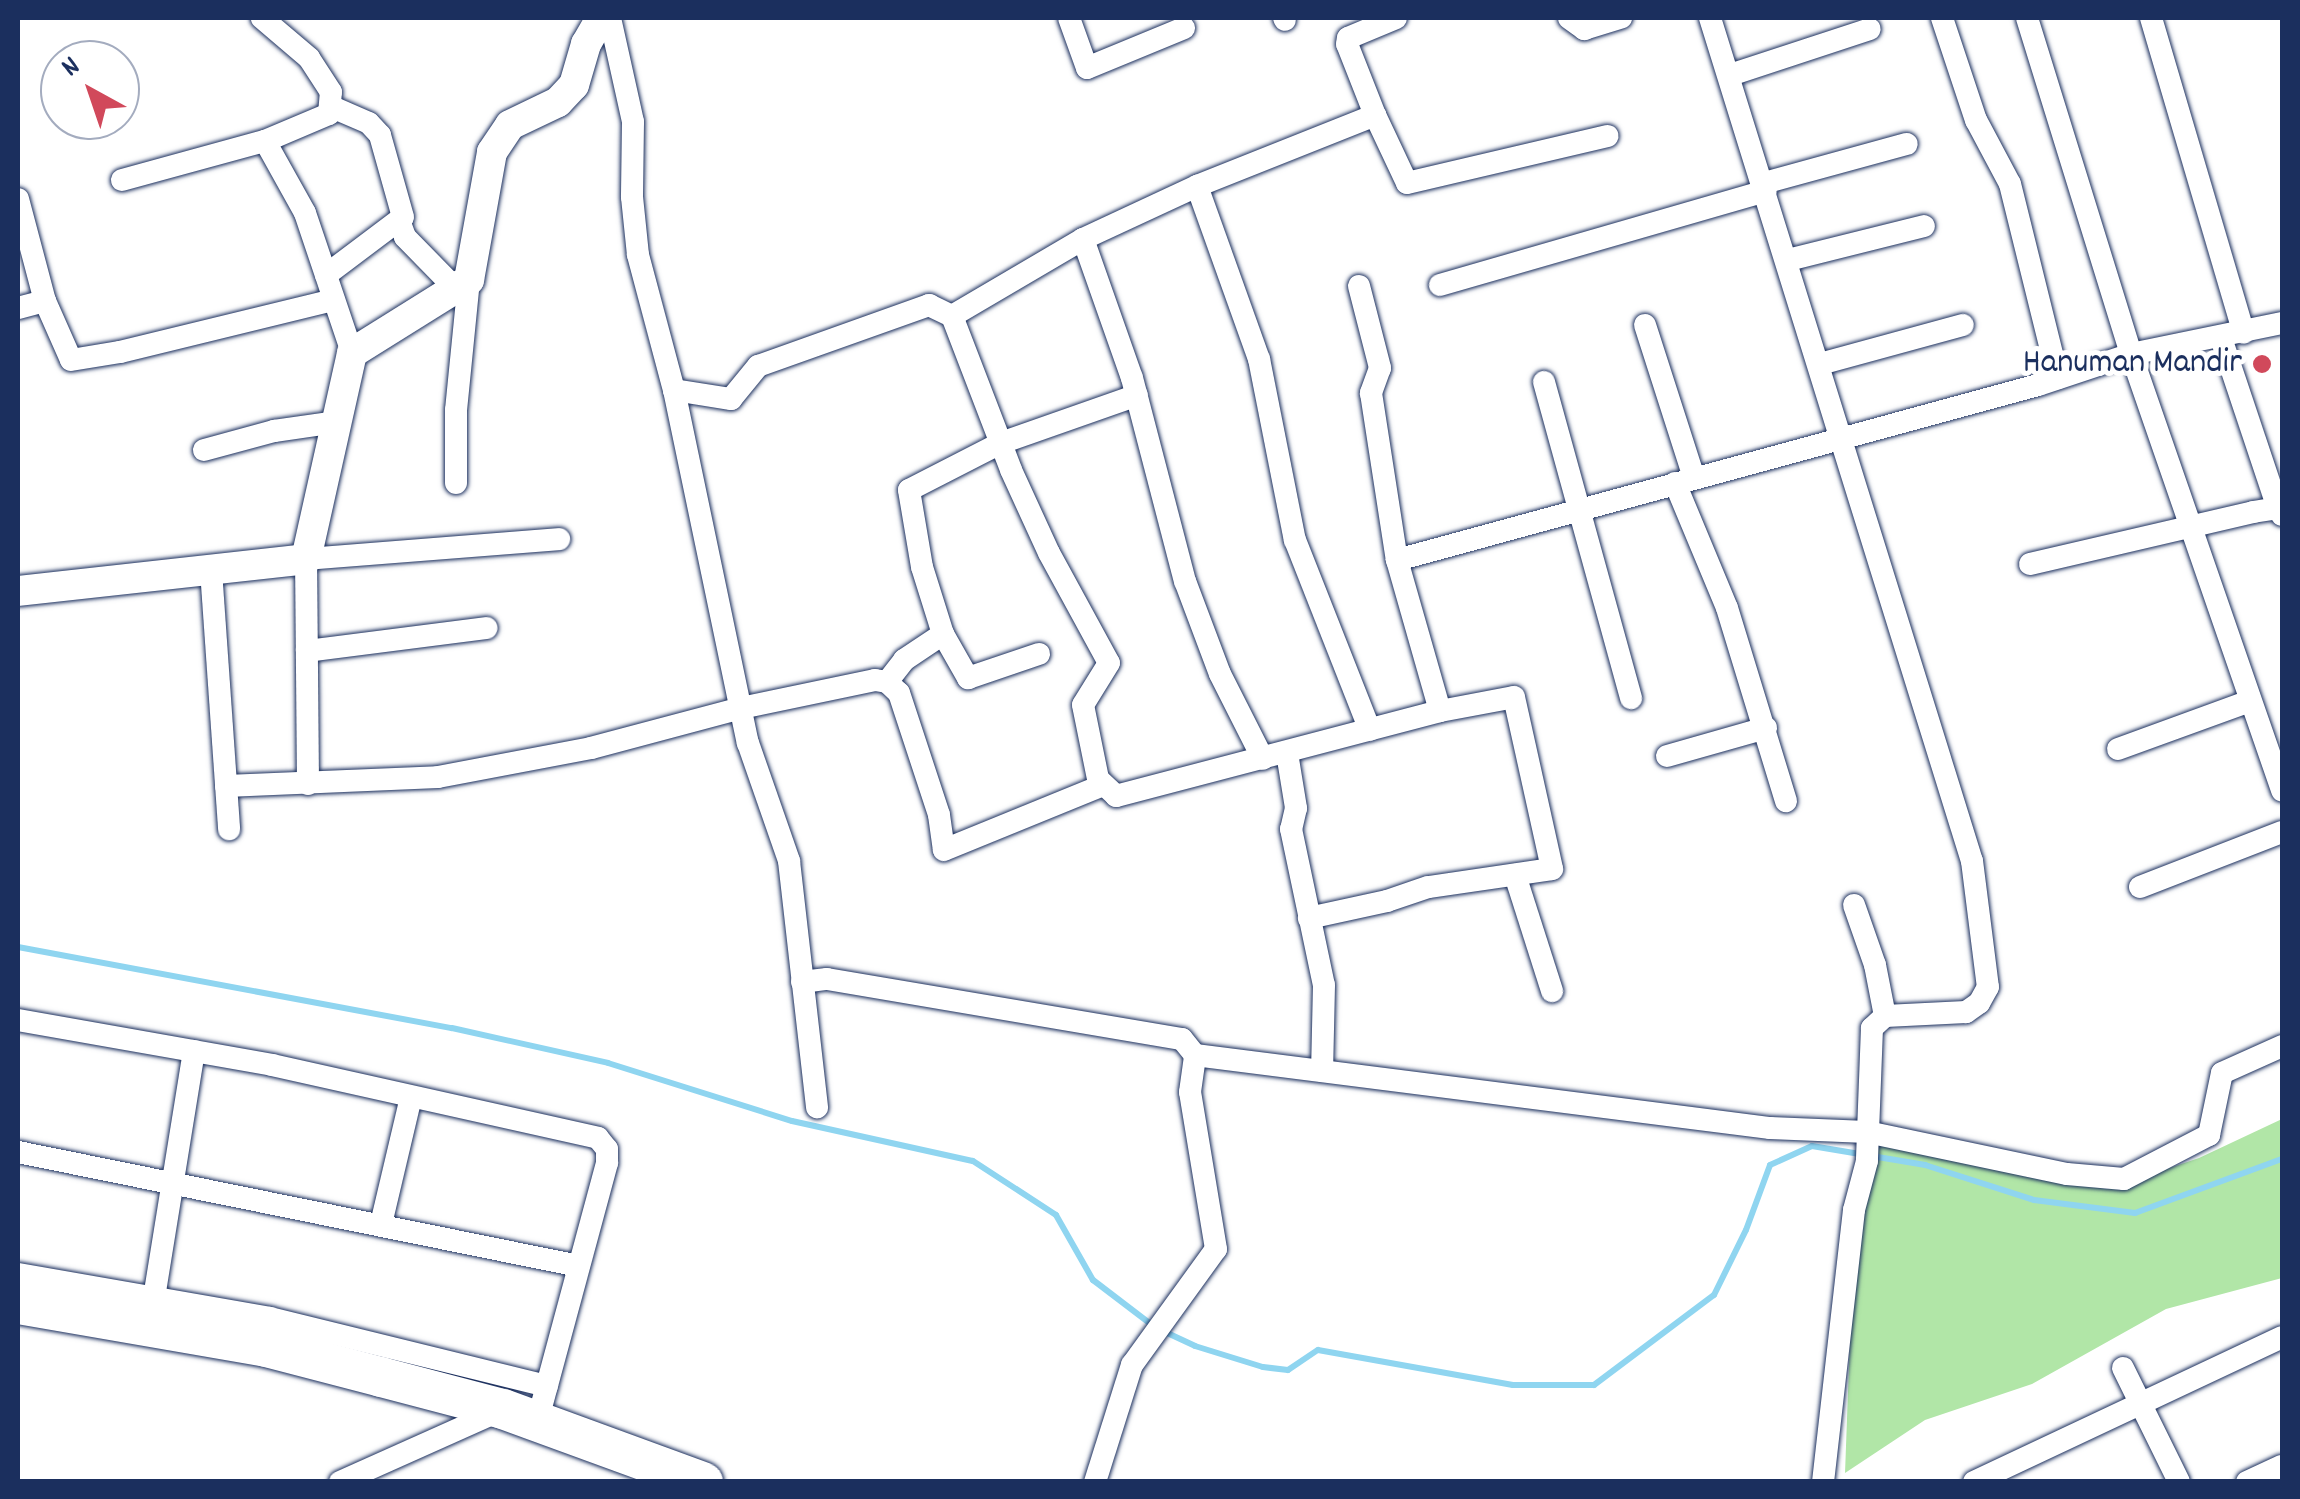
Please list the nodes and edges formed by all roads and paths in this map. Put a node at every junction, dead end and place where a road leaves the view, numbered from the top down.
1 (262, 18) edge
2 (602, 18) edge
3 (610, 18) edge
4 (1069, 18) edge
5 (1396, 18) edge
6 (1569, 18) edge
7 (1621, 18) edge
8 (1710, 18) edge
9 (1942, 18) edge
10 (2027, 18) edge
11 (2150, 18) edge
12 (1184, 28) dead end
13 (1870, 29) dead end
14 (1730, 76) junction
15 (332, 108) junction
16 (1375, 116) junction
17 (1608, 136) dead end
18 (265, 141) junction
19 (1908, 144) dead end
20 (122, 180) dead end
21 (1196, 186) junction
22 (1765, 187) junction
23 (18, 199) edge
24 (400, 223) junction
25 (1924, 226) dead end
26 (1083, 239) junction
27 (1788, 260) junction
28 (326, 275) junction
29 (469, 280) junction
30 (1440, 285) dead end
31 (1358, 286) dead end
32 (334, 300) junction
33 (45, 301) junction
34 (18, 308) edge
35 (952, 316) junction
36 (2282, 323) edge
37 (1645, 325) dead end
38 (1963, 325) dead end
39 (2232, 336) junction
40 (352, 352) junction
41 (2131, 354) junction
42 (1820, 364) junction
43 (2058, 378) junction
44 (1544, 382) dead end
45 (674, 390) junction
46 (1136, 396) junction
47 (337, 422) junction
48 (1844, 437) junction
49 (1001, 443) junction
50 (204, 450) dead end
51 (1685, 480) junction
52 (456, 483) dead end
53 (2280, 511) edge
54 (1576, 512) junction
55 (2189, 529) junction
56 (559, 539) dead end
57 (306, 560) junction
58 (1397, 560) junction
59 (2030, 564) dead end
60 (211, 570) junction
61 (18, 591) edge
62 (487, 628) dead end
63 (943, 634) junction
64 (307, 651) junction
65 (1040, 654) dead end
66 (888, 682) junction
67 (1631, 698) dead end
68 (2250, 701) junction
69 (741, 708) junction
70 (1440, 711) junction
71 (1766, 728) junction
72 (1370, 730) junction
73 (2118, 749) dead end
74 (1287, 752) junction
75 (1668, 756) dead end
76 (1263, 758) junction
77 (308, 784) junction
78 (1103, 785) junction
79 (226, 786) junction
80 (2282, 791) edge
81 (1786, 801) dead end
82 (229, 829) dead end
83 (2282, 832) edge
84 (1515, 875) junction
85 (2140, 887) dead end
86 (1854, 905) dead end
87 (1309, 918) junction
88 (802, 982) junction
89 (1552, 991) dead end
90 (1884, 1016) junction
91 (18, 1020) edge
92 (2282, 1046) edge
93 (194, 1052) junction
94 (1195, 1056) junction
95 (1322, 1071) junction
96 (412, 1096) junction
97 (817, 1107) dead end
98 (1867, 1143) junction
99 (18, 1152) edge
100 (176, 1181) junction
101 (381, 1224) junction
102 (579, 1266) junction
103 (18, 1274) edge
104 (154, 1298) junction
105 (18, 1304) edge
106 (2282, 1336) edge
107 (2124, 1368) dead end
108 (2141, 1403) junction
109 (529, 1406) junction
110 (2282, 1466) edge
111 (340, 1482) edge
112 (703, 1482) edge
113 (1095, 1482) edge
114 (1823, 1482) edge
115 (1974, 1482) edge
116 (2179, 1482) edge
117 (2247, 1482) edge

1 - 15 street
2 - 29 street
3 - 45 street
4 - 12 street
5 - 16 street
6 - 7 street
8 - 14 street
9 - 43 street
10 - 41 street
11 - 39 street
13 - 14 street
14 - 22 street
15 - 18 street
15 - 24 street
16 - 17 street
16 - 21 street
18 - 20 street
18 - 28 street
19 - 22 street
21 - 26 street
21 - 72 street
22 - 27 street
22 - 30 street
23 - 33 street
24 - 28 street
24 - 29 street
25 - 27 street
26 - 35 street
26 - 46 street
27 - 42 street
28 - 32 street
29 - 40 street
29 - 52 street
31 - 58 street
32 - 33 street
32 - 40 street
33 - 34 street
35 - 45 street
35 - 49 street
36 - 39 street
37 - 51 street
38 - 42 street
39 - 41 street
39 - 53 street
40 - 47 street
41 - 43 street
41 - 55 street
42 - 48 street
43 - 48 street
44 - 54 street
45 - 69 street
46 - 49 street
46 - 76 street
47 - 50 street
47 - 57 street
48 - 51 street
48 - 90 street
49 - 63 street
49 - 78 street
51 - 54 street
51 - 71 street
53 - 55 street
54 - 58 street
54 - 67 street
55 - 59 street
55 - 68 street
56 - 57 street
57 - 60 street
57 - 64 street
58 - 70 street
60 - 61 street
60 - 79 street
62 - 64 street
63 - 65 street
63 - 66 street
64 - 77 street
66 - 69 street
66 - 78 street
68 - 73 street
68 - 80 street
69 - 77 street
69 - 88 street
70 - 72 street
70 - 84 street
71 - 75 street
71 - 81 street
72 - 74 street
74 - 76 street
74 - 87 street
76 - 78 street
77 - 79 street
79 - 82 street
83 - 85 street
84 - 87 street
84 - 89 street
86 - 90 street
87 - 95 street
88 - 94 street
88 - 97 street
90 - 98 street
91 - 93 street
92 - 98 street
93 - 96 street
93 - 100 street
94 - 95 street
94 - 113 street
95 - 98 street
96 - 101 street
96 - 102 street
98 - 114 street
99 - 100 street
100 - 101 street
100 - 104 street
101 - 102 street
102 - 109 street
103 - 104 street
104 - 109 street
105 - 109 highway
106 - 108 street
107 - 108 street
108 - 115 street
108 - 116 street
109 - 111 street
109 - 112 highway
110 - 117 street

